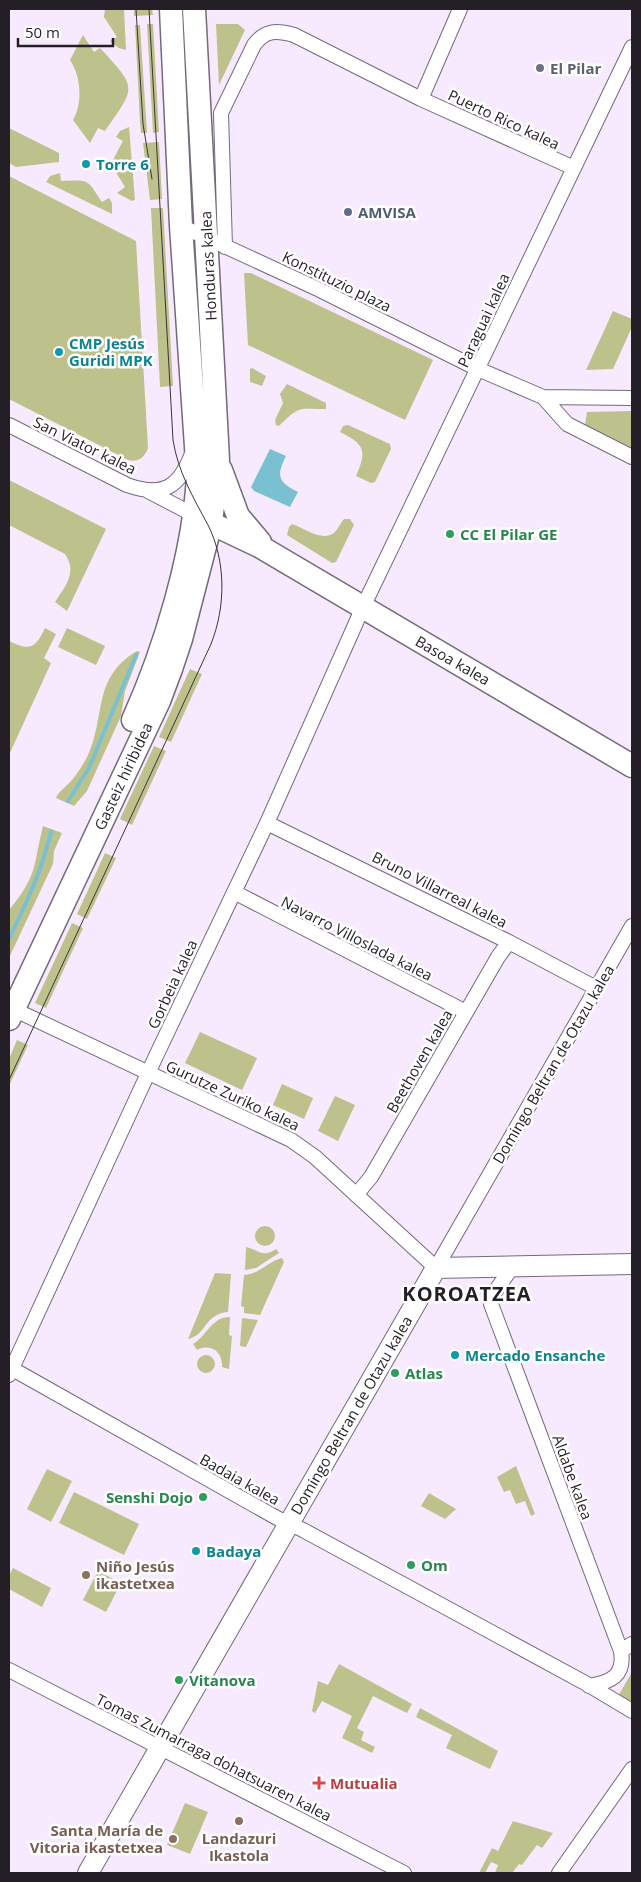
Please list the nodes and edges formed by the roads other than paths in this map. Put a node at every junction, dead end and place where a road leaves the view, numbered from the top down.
1 (171, 9) edge
2 (194, 9) edge
3 (460, 9) edge
4 (632, 47) edge
5 (421, 99) junction
6 (574, 168) junction
7 (181, 226) junction
8 (216, 243) junction
9 (478, 369) junction
10 (543, 397) junction
11 (632, 398) edge
12 (9, 425) edge
13 (196, 446) junction
14 (632, 457) edge
15 (218, 460) junction
16 (148, 491) junction
17 (202, 519) junction
18 (252, 543) junction
19 (195, 553) junction
20 (273, 555) junction
21 (363, 607) junction
22 (632, 766) edge
23 (267, 823) junction
24 (234, 892) junction
25 (632, 927) edge
26 (509, 942) junction
27 (9, 982) edge
28 (596, 988) junction
29 (466, 1012) junction
30 (11, 1014) edge
31 (148, 1073) junction
32 (356, 1195) junction
33 (632, 1264) edge
34 (513, 1266) junction
35 (436, 1268) junction
36 (10, 1370) edge
37 (288, 1524) junction
38 (627, 1647) edge
39 (9, 1670) edge
40 (590, 1686) junction
41 (632, 1711) edge
42 (160, 1748) junction
43 (632, 1769) edge
44 (88, 1873) edge
45 (404, 1873) edge
46 (558, 1873) edge

1 - 7 main road, Honduras kalea
2 - 8 main road, Honduras kalea
3 - 5 street
4 - 6 street, Paraguai kalea
5 - 6 street, Puerto Rico kalea
5 - 8 street, Puerto Rico kalea
6 - 9 street, Paraguai kalea
7 - 8 street, Konstituzio plaza
7 - 13 main road, Honduras kalea
8 - 9 street, Konstituzio plaza
8 - 15 main road, Honduras kalea
9 - 10 street, Konstituzio plaza
9 - 21 street, Paraguai kalea
10 - 11 street
10 - 14 street
12 - 16 street, San Viator kalea
13 - 16 street, San Viator kalea
13 - 17 main road, Honduras kalea
15 - 17 main road, Honduras kalea
15 - 20 main road, Basoa kalea
16 - 17 street, San Viator kalea
17 - 18 main road, Basoa kalea
17 - 19 main road, Gasteiz hiribidea
18 - 19 main road
18 - 20 main road, Basoa kalea
19 - 27 main road, Gasteiz hiribidea
19 - 30 main road, Gasteiz hiribidea
20 - 21 main road, Basoa kalea
21 - 22 main road, Basoa kalea
21 - 23 street, Gorbeia kalea
23 - 24 street, Gorbeia kalea
23 - 26 street, Bruno Villarreal kalea
24 - 29 street, Navarro Villoslada kalea
24 - 31 street, Gorbeia kalea
25 - 28 street, Domingo Beltran de Otazu kalea
26 - 28 street, Bruno Villarreal kalea
26 - 29 street, Beethoven kalea
28 - 35 street, Domingo Beltran de Otazu kalea
29 - 32 street, Beethoven kalea
30 - 31 street, Gurutze Zuriko kalea
31 - 32 street, Gurutze Zuriko kalea
31 - 36 street, Gorbeia kalea
32 - 35 street, Gurutze Zuriko kalea
33 - 34 main road
34 - 35 main road
34 - 38 street, Aldabe kalea
35 - 37 main road, Domingo Beltran de Otazu kalea
36 - 37 street, Badaia kalea
37 - 40 street, Badaia kalea
37 - 42 main road, Domingo Beltran de Otazu kalea
38 - 40 street, Aldabe kalea
39 - 42 street, Tomas Zumarraga dohatsuaren kalea
40 - 41 street, Badaia kalea
42 - 44 main road, Domingo Beltran de Otazu kalea
42 - 45 street, Tomas Zumarraga dohatsuaren kalea
43 - 46 street

